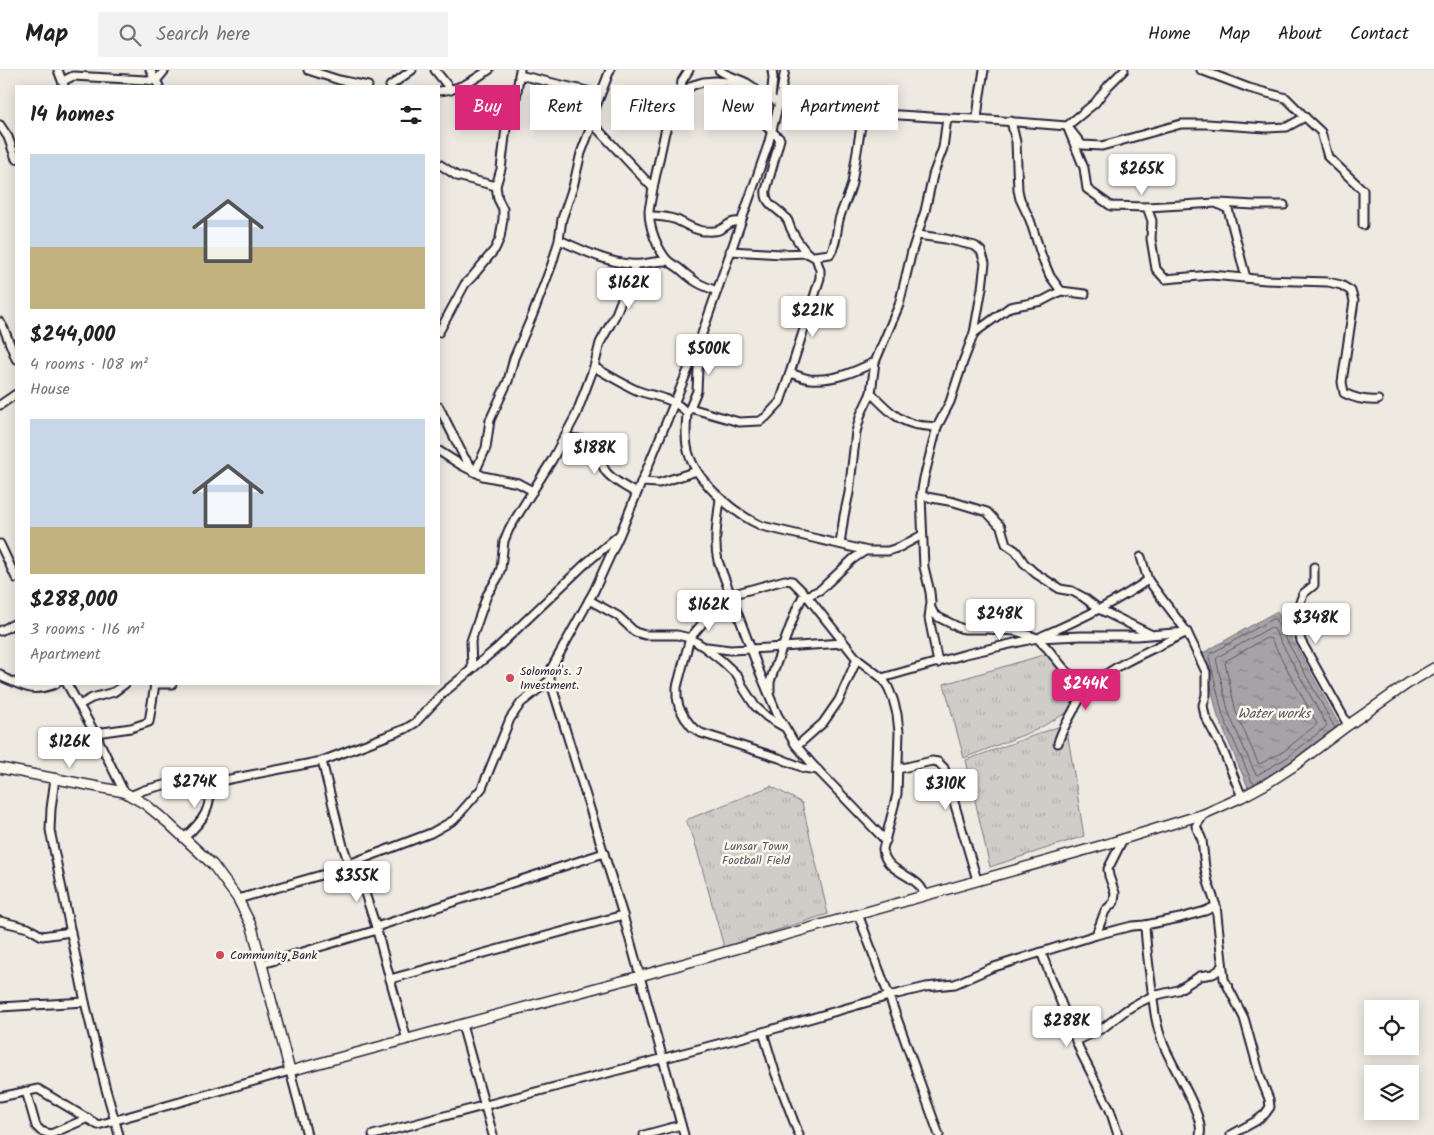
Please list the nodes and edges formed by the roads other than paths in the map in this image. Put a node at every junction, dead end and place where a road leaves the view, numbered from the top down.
1 (58, 70) edge
2 (150, 70) edge
3 (165, 70) edge
4 (308, 70) edge
5 (412, 70) edge
6 (435, 70) edge
7 (490, 70) edge
8 (610, 70) edge
9 (689, 70) edge
10 (719, 70) edge
11 (772, 70) edge
12 (784, 70) edge
13 (984, 70) edge
14 (1124, 70) edge
15 (1201, 70) edge
16 (326, 73) edge
17 (519, 73) edge
18 (63, 84) edge
19 (158, 84) edge
20 (365, 85) edge
21 (391, 85) edge
22 (565, 85) edge
23 (681, 85) edge
24 (693, 85) edge
25 (736, 85) edge
26 (749, 85) edge
27 (772, 88) edge
28 (450, 90) junction
29 (440, 91) edge
30 (601, 92) edge
31 (772, 99) edge
32 (779, 103) junction
33 (782, 104) edge
34 (898, 114) edge
35 (1305, 117) junction
36 (947, 118) junction
37 (977, 118) junction
38 (1011, 121) junction
39 (0, 125) edge
40 (1066, 126) junction
41 (772, 127) edge
42 (588, 130) edge
43 (599, 130) edge
44 (666, 130) edge
45 (771, 130) joint
46 (860, 130) edge
47 (15, 156) edge
48 (440, 165) edge
49 (496, 186) junction
50 (653, 188) junction
51 (1216, 203) junction
52 (1284, 205) dead end
53 (1147, 207) junction
54 (650, 216) junction
55 (740, 222) junction
56 (1363, 225) dead end
57 (918, 235) junction
58 (559, 240) junction
59 (730, 251) junction
60 (810, 255) junction
61 (668, 261) junction
62 (635, 264) junction
63 (1246, 278) junction
64 (717, 291) junction
65 (1061, 291) junction
66 (1085, 294) dead end
67 (0, 322) edge
68 (440, 330) edge
69 (974, 333) junction
70 (697, 348) junction
71 (15, 356) edge
72 (875, 362) junction
73 (594, 367) junction
74 (790, 373) junction
75 (871, 393) junction
76 (15, 395) edge
77 (1378, 400) dead end
78 (675, 402) junction
79 (0, 405) edge
80 (688, 408) junction
81 (440, 409) edge
82 (937, 427) junction
83 (563, 438) junction
84 (440, 452) edge
85 (698, 471) junction
86 (475, 472) junction
87 (641, 482) junction
88 (533, 491) junction
89 (636, 493) junction
90 (921, 496) junction
91 (720, 498) junction
92 (620, 534) junction
93 (922, 536) junction
94 (0, 544) edge
95 (840, 544) junction
96 (865, 551) junction
97 (1141, 556) dead end
98 (1314, 566) dead end
99 (15, 576) edge
100 (1148, 580) junction
101 (730, 594) junction
102 (807, 596) junction
103 (589, 600) junction
104 (930, 608) junction
105 (1099, 609) junction
106 (15, 624) edge
107 (0, 631) edge
108 (1188, 632) junction
109 (1151, 635) junction
110 (690, 638) junction
111 (1037, 638) junction
112 (843, 643) junction
113 (783, 646) junction
114 (704, 647) junction
115 (751, 649) junction
116 (857, 659) junction
117 (938, 663) junction
118 (1434, 668) edge
119 (472, 670) junction
120 (0, 674) edge
121 (882, 678) junction
122 (550, 680) junction
123 (1076, 680) dead end
124 (15, 683) edge
125 (19, 685) edge
126 (54, 685) edge
127 (68, 685) edge
128 (124, 685) edge
129 (154, 685) edge
130 (770, 694) junction
131 (79, 705) junction
132 (1348, 725) junction
133 (785, 727) junction
134 (96, 735) junction
135 (1058, 743) dead end
136 (797, 746) junction
137 (322, 761) junction
138 (0, 768) edge
139 (898, 768) junction
140 (818, 770) junction
141 (55, 778) junction
142 (210, 781) junction
143 (127, 794) junction
144 (1242, 797) junction
145 (1204, 814) junction
146 (184, 838) junction
147 (1123, 839) junction
148 (886, 841) junction
149 (604, 853) junction
150 (349, 864) junction
151 (977, 880) junction
152 (925, 895) junction
153 (238, 899) junction
154 (1216, 906) junction
155 (858, 914) junction
156 (623, 915) junction
157 (0, 921) edge
158 (1145, 925) junction
159 (377, 928) junction
160 (71, 932) junction
161 (1096, 934) junction
162 (1041, 952) junction
163 (262, 964) junction
164 (1222, 965) junction
165 (640, 976) junction
166 (390, 980) junction
167 (890, 996) junction
168 (1153, 996) junction
169 (85, 1002) junction
170 (0, 1007) edge
171 (462, 1025) junction
172 (763, 1032) junction
173 (407, 1040) junction
174 (1076, 1041) junction
175 (663, 1058) junction
176 (290, 1071) junction
177 (26, 1091) junction
178 (0, 1097) edge
179 (485, 1105) junction
180 (88, 1118) junction
181 (114, 1121) junction
182 (681, 1125) junction
183 (118, 1135) edge
184 (307, 1135) edge
185 (373, 1135) edge
186 (493, 1135) edge
187 (644, 1135) edge
188 (684, 1135) edge
189 (799, 1135) edge
190 (939, 1135) edge
191 (1118, 1135) edge
192 (1200, 1135) edge
193 (1231, 1135) edge

1 - 18 street
2 - 19 street
3 - 19 street
4 - 16 street
5 - 21 street
6 - 28 street
7 - 28 street
8 - 30 street
9 - 23 street
10 - 26 street
11 - 27 street
12 - 32 street
13 - 37 street
14 - 40 street
15 - 35 street
16 - 20 street
17 - 22 street
17 - 49 street
18 - 19 street
24 - 25 street
28 - 29 street
31 - 32 street
32 - 33 street
32 - 41 street
34 - 36 street
35 - 40 street
35 - 56 street
36 - 37 street
36 - 57 street
37 - 38 street
38 - 40 street
38 - 65 street
39 - 47 street
40 - 53 street
42 - 58 street
43 - 50 street
44 - 50 street
45 - 55 street
45 - 60 street
46 - 60 street
48 - 49 street
49 - 68 street
50 - 54 street
51 - 52 street
51 - 53 street
51 - 63 street
53 - 63 street
54 - 55 street
54 - 61 street
55 - 59 street
57 - 69 street
57 - 72 street
58 - 62 street
58 - 86 street
59 - 60 street
59 - 64 street
60 - 74 street
61 - 62 street
61 - 64 street
62 - 73 street
63 - 77 street
64 - 70 street
65 - 66 street
65 - 69 street
67 - 71 street
69 - 82 street
70 - 78 street
70 - 80 street
72 - 74 street
72 - 75 street
73 - 78 street
73 - 83 street
74 - 80 street
75 - 82 street
75 - 95 street
76 - 79 street
78 - 80 street
78 - 87 street
80 - 85 street
81 - 86 street
82 - 90 street
83 - 88 street
83 - 89 street
84 - 86 street
85 - 87 street
85 - 91 street
86 - 88 street
87 - 89 street
88 - 119 street
89 - 92 street
90 - 93 street
90 - 105 street
91 - 95 street
91 - 101 street
92 - 103 street
92 - 119 street
93 - 96 street
93 - 104 street
94 - 99 street
95 - 96 street
96 - 102 street
97 - 100 street
98 - 132 street
100 - 105 street
100 - 108 street
101 - 102 street
101 - 110 street
101 - 115 street
102 - 112 street
102 - 113 street
103 - 110 street
103 - 122 street
104 - 111 street
104 - 117 street
105 - 109 street
105 - 111 street
106 - 107 street
108 - 109 street
108 - 135 street
108 - 144 street
109 - 111 street
110 - 114 street
110 - 140 street
111 - 117 street
111 - 123 street
112 - 113 street
112 - 116 street
113 - 115 street
113 - 130 street
114 - 115 street
114 - 133 street
115 - 130 street
116 - 121 street
116 - 136 street
117 - 121 street
118 - 132 street
119 - 137 street
120 - 124 street
121 - 139 street
122 - 149 street
122 - 150 street
125 - 126 street
127 - 131 street
128 - 131 street
129 - 134 street
130 - 133 street
131 - 134 street
132 - 144 street
133 - 136 street
134 - 143 street
136 - 140 street
137 - 142 street
137 - 150 street
138 - 141 street
139 - 148 street
139 - 151 street
140 - 148 street
141 - 143 street
141 - 160 street
142 - 143 street
142 - 146 street
143 - 146 street
144 - 145 street
145 - 147 street
145 - 154 street
146 - 153 street
147 - 151 street
147 - 161 street
148 - 152 street
149 - 156 street
149 - 159 street
150 - 153 street
150 - 159 street
151 - 152 street
152 - 155 street
153 - 163 street
154 - 158 street
154 - 164 street
155 - 165 street
155 - 167 street
156 - 165 street
156 - 166 street
157 - 160 street
158 - 161 street
158 - 168 street
159 - 163 street
159 - 166 street
160 - 169 street
161 - 162 street
162 - 167 street
162 - 174 street
163 - 176 street
164 - 168 street
164 - 193 street
165 - 171 street
165 - 175 street
166 - 173 street
167 - 172 street
167 - 190 street
168 - 174 street
168 - 192 street
169 - 170 street
169 - 181 street
171 - 173 street
171 - 179 street
172 - 175 street
172 - 189 street
173 - 176 street
174 - 191 street
175 - 179 street
175 - 182 street
176 - 181 street
176 - 184 street
177 - 178 street
177 - 180 street
177 - 180 street
179 - 185 street
179 - 186 street
180 - 181 street
181 - 183 street
182 - 187 street
182 - 188 street

